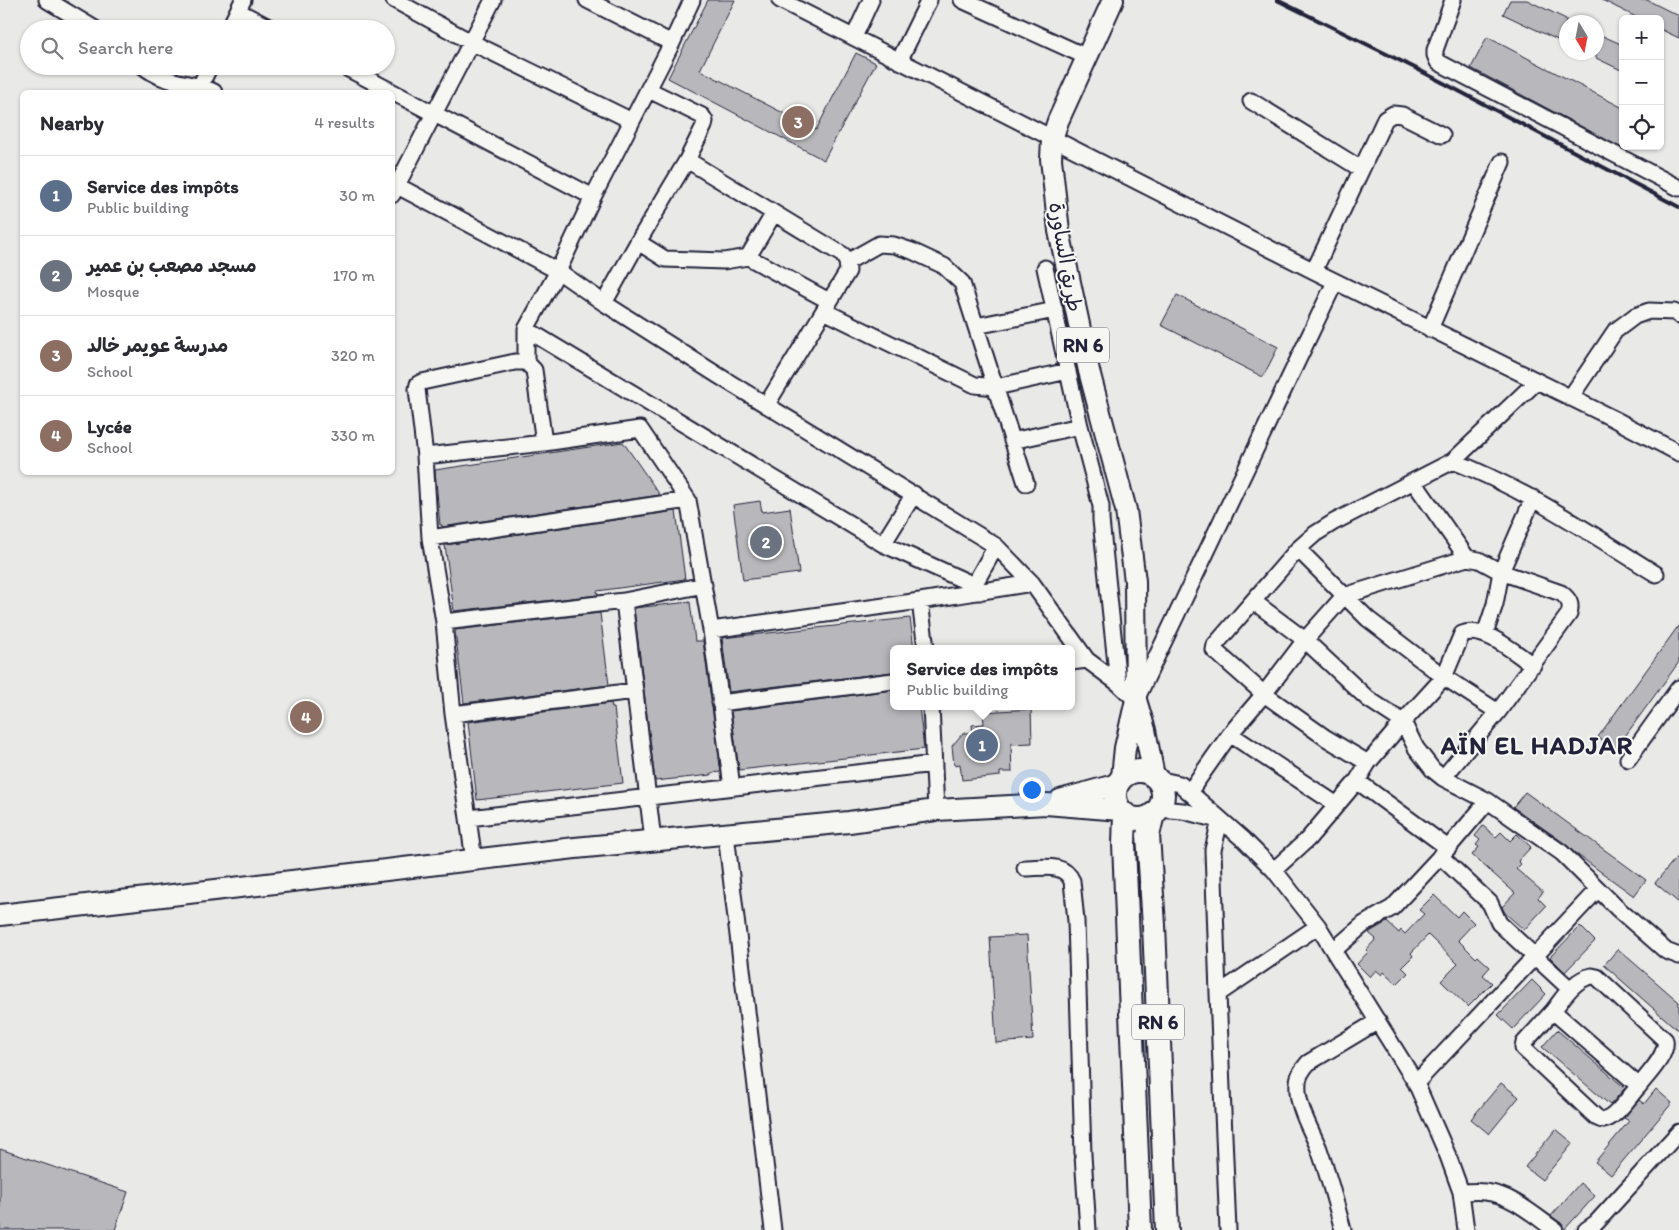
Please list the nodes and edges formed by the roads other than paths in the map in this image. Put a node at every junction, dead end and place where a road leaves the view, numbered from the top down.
1 (47, 0) edge
2 (394, 0) edge
3 (493, 0) edge
4 (587, 0) edge
5 (692, 0) edge
6 (780, 0) edge
7 (871, 0) edge
8 (929, 0) edge
9 (962, 0) edge
10 (1113, 0) edge
11 (1454, 0) edge
12 (240, 5) edge
13 (80, 20) edge
14 (232, 20) edge
15 (260, 20) edge
16 (854, 37) junction
17 (471, 42) junction
18 (672, 43) junction
19 (1087, 57) junction
20 (898, 61) junction
21 (154, 75) edge
22 (209, 75) edge
23 (360, 75) edge
24 (207, 89) edge
25 (388, 90) edge
26 (649, 90) junction
27 (395, 93) edge
28 (1251, 101) dead end
29 (434, 114) junction
30 (632, 121) junction
31 (1442, 135) dead end
32 (1052, 139) junction
33 (687, 160) junction
34 (1502, 162) dead end
35 (1361, 169) junction
36 (395, 186) edge
37 (1679, 188) edge
38 (395, 189) edge
39 (593, 197) junction
40 (774, 213) junction
41 (638, 242) junction
42 (748, 256) junction
43 (847, 262) junction
44 (1045, 268) dead end
45 (558, 271) junction
46 (1314, 271) junction
47 (1335, 282) junction
48 (604, 304) junction
49 (826, 306) junction
50 (1055, 310) junction
51 (1679, 315) edge
52 (976, 326) junction
53 (526, 329) junction
54 (1430, 329) junction
55 (526, 362) junction
56 (1068, 370) junction
57 (1537, 381) junction
58 (996, 387) junction
59 (1570, 398) junction
60 (767, 404) junction
61 (1080, 426) junction
62 (1012, 441) junction
63 (544, 443) junction
64 (1679, 453) edge
65 (425, 456) junction
66 (1452, 461) junction
67 (1414, 482) junction
68 (1026, 483) dead end
69 (914, 494) junction
70 (1533, 498) junction
71 (688, 500) junction
72 (430, 538) junction
73 (882, 544) junction
74 (996, 546) junction
75 (1298, 549) junction
76 (1467, 558) junction
77 (1501, 572) junction
78 (1656, 574) dead end
79 (1032, 583) junction
80 (704, 585) junction
81 (976, 588) junction
82 (1344, 596) junction
83 (1253, 600) junction
84 (624, 601) junction
85 (920, 601) junction
86 (444, 622) junction
87 (711, 630) junction
88 (1485, 634) junction
89 (1305, 640) junction
90 (926, 645) edge
91 (1087, 660) junction
92 (1075, 662) edge
93 (1533, 665) junction
94 (1444, 677) junction
95 (890, 681) edge
96 (1118, 683) junction
97 (1679, 688) edge
98 (634, 691) junction
99 (1264, 694) junction
100 (1136, 700) junction
101 (720, 704) junction
102 (931, 710) edge
103 (1498, 712) junction
104 (453, 714) junction
105 (1403, 722) junction
106 (1230, 734) junction
107 (1628, 759) dead end
108 (1368, 763) junction
109 (934, 764) junction
110 (1156, 778) junction
111 (1443, 778) junction
112 (1120, 780) junction
113 (1357, 782) junction
114 (732, 787) junction
115 (1190, 791) junction
116 (647, 798) junction
117 (1488, 801) junction
118 (1046, 804) junction
119 (1337, 805) junction
120 (936, 810) junction
121 (1156, 811) junction
122 (1123, 812) junction
123 (469, 818) junction
124 (1220, 820) junction
125 (726, 834) junction
126 (653, 840) junction
127 (1444, 852) junction
128 (474, 860) junction
129 (1024, 868) dead end
130 (1274, 870) junction
131 (1598, 889) junction
132 (0, 915) edge
133 (1318, 926) junction
134 (1334, 950) junction
135 (1679, 956) edge
136 (1536, 957) junction
137 (1570, 989) junction
138 (1218, 994) junction
139 (1552, 1011) junction
140 (1378, 1021) junction
141 (1416, 1083) junction
142 (1639, 1086) junction
143 (1679, 1132) edge
144 (1461, 1192) junction
145 (1596, 1228) edge
146 (773, 1230) edge
147 (1088, 1230) edge
148 (1140, 1230) edge
149 (1167, 1230) edge
150 (1228, 1230) edge
151 (1343, 1230) edge
152 (1466, 1230) edge
153 (1555, 1230) edge

1 - 13 street
2 - 17 street
3 - 17 street
4 - 18 street
5 - 18 street
6 - 16 street
7 - 16 street
8 - 20 street
9 - 19 street
10 - 19 main road, طريق الساورة / RN 6
11 - 37 street
12 - 14 street
12 - 15 street
16 - 20 street
17 - 29 street
17 - 30 street
18 - 26 street
19 - 32 main road, طريق الساورة / RN 6
20 - 32 street
21 - 24 street
22 - 24 street
23 - 25 street
26 - 30 street
26 - 33 street
27 - 29 street
28 - 35 street
29 - 36 street
29 - 39 street
30 - 39 street
31 - 35 street
32 - 46 street
32 - 100 main road, طريق الساورة / RN 6
33 - 40 street
33 - 41 street
34 - 54 street
35 - 46 street
38 - 45 street
39 - 45 street
40 - 42 street
40 - 43 street
41 - 42 street
41 - 48 street
42 - 49 street
43 - 49 street
43 - 52 street
44 - 50 street
45 - 48 street
45 - 53 street
46 - 47 street
47 - 54 street
47 - 100 street
48 - 60 street
49 - 58 street
49 - 60 street
50 - 52 street
50 - 56 street
51 - 59 street
52 - 58 street
53 - 55 street
53 - 73 street
54 - 57 street
55 - 63 street
55 - 65 street
56 - 58 street
56 - 61 street
57 - 59 street
57 - 66 street
58 - 62 street
59 - 64 street
60 - 69 street
61 - 62 street
61 - 96 street
62 - 68 street
63 - 65 street
63 - 71 street
65 - 72 street
66 - 67 street
66 - 70 street
67 - 75 street
67 - 76 street
69 - 73 street
69 - 74 street
70 - 77 street
70 - 78 street
71 - 72 street
71 - 80 street
72 - 86 street
73 - 81 street
74 - 79 street
74 - 81 street
75 - 82 street
75 - 83 street
76 - 77 street
76 - 82 street
77 - 88 street
77 - 93 street
79 - 81 street
79 - 91 street
80 - 84 street
80 - 87 street
81 - 85 street
82 - 89 street
82 - 94 street
83 - 89 street
83 - 99 street
84 - 86 street
84 - 98 street
85 - 87 street
85 - 90 street
86 - 104 street
87 - 101 street
88 - 93 street
88 - 94 street
89 - 99 street
89 - 105 street
91 - 92 street
91 - 96 street
93 - 103 street
94 - 103 street
94 - 105 street
95 - 101 street
96 - 100 street
97 - 107 street
98 - 104 street
98 - 116 street
99 - 106 street
99 - 108 street
100 - 110 main road, RN 6
100 - 112 main road, RN 6
101 - 114 street
102 - 109 street
103 - 111 street
104 - 123 street
105 - 108 street
105 - 111 street
106 - 115 street
106 - 119 street
108 - 113 street
109 - 114 street
109 - 120 street
110 - 112 highway
110 - 115 street
110 - 121 highway
111 - 117 street
112 - 118 main road
112 - 122 highway
113 - 119 street
113 - 127 street
114 - 116 street
115 - 124 street
116 - 123 street
116 - 126 street
117 - 127 street
117 - 131 street
118 - 120 main road
118 - 122 main road
119 - 130 street
120 - 125 main road
121 - 122 highway
121 - 124 street
121 - 149 highway, RN 6
122 - 148 highway, RN 6
123 - 128 street
124 - 130 street
124 - 138 street
125 - 126 main road
125 - 146 street
126 - 128 main road
127 - 134 street
127 - 136 street
128 - 132 main road
129 - 147 street
130 - 133 street
131 - 135 street
131 - 136 street
133 - 134 street
133 - 138 street
134 - 140 street
136 - 137 street
136 - 141 street
137 - 139 street
137 - 142 street
138 - 150 street
139 - 142 street
139 - 142 street
140 - 141 street
140 - 151 street
141 - 144 street
143 - 145 street
144 - 152 street
144 - 153 street

